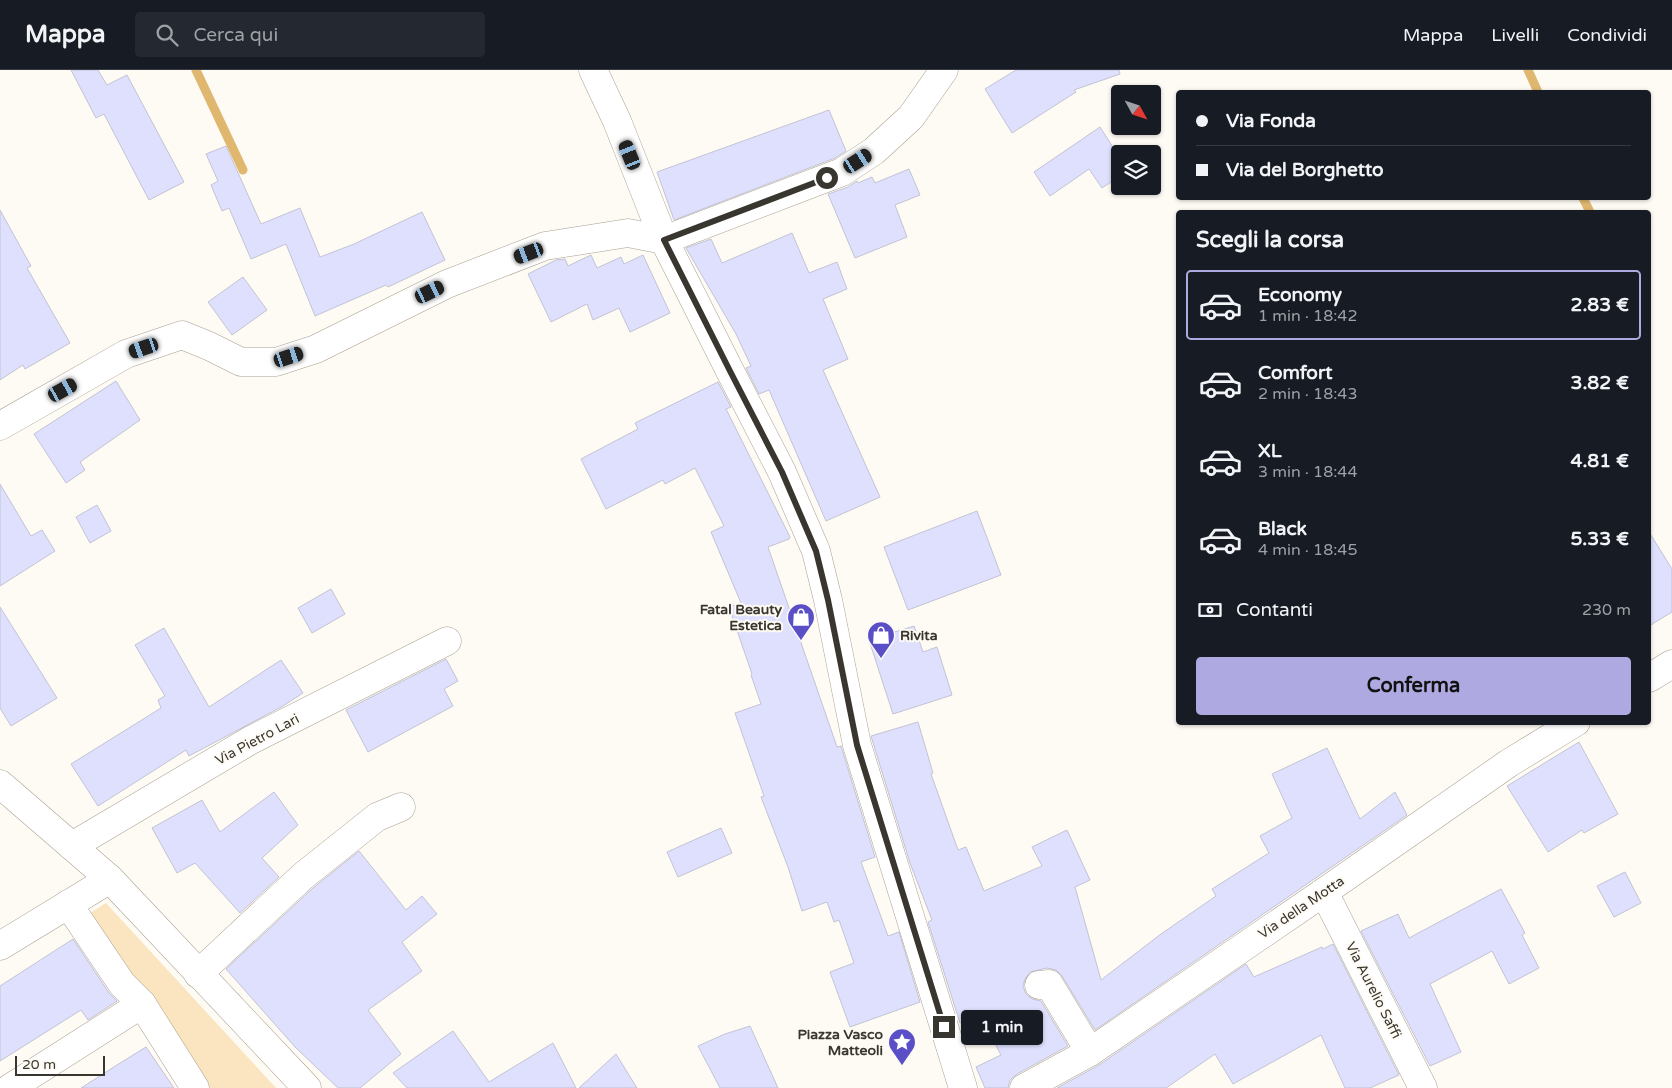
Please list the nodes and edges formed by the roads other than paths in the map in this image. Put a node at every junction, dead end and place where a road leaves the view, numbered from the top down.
1 (593, 70) edge
2 (944, 70) edge
3 (664, 240) junction
4 (0, 426) edge
5 (447, 641) dead end
6 (1672, 664) edge
7 (1651, 677) edge
8 (1571, 725) edge
9 (0, 784) edge
10 (400, 807) dead end
11 (72, 846) junction
12 (110, 878) junction
13 (1324, 892) junction
14 (68, 904) junction
15 (0, 946) edge
16 (198, 974) junction
17 (1039, 984) dead end
18 (142, 1004) junction
19 (1090, 1052) junction
20 (10, 1088) edge
21 (195, 1088) edge
22 (306, 1088) edge
23 (964, 1088) edge
24 (1024, 1088) edge
25 (1423, 1088) edge

1 - 3 street
2 - 3 street
3 - 4 street
3 - 23 street
5 - 11 street, Via Pietro Lari
6 - 7 street
8 - 13 street, Via della Motta
9 - 11 street
10 - 16 street
11 - 12 street
12 - 14 street
12 - 16 street
13 - 19 street, Via della Motta
13 - 25 street, Via Aurelio Saffi
14 - 15 street
14 - 18 street
16 - 22 street
17 - 19 street
18 - 20 street
18 - 21 street
19 - 24 street, Via della Motta

